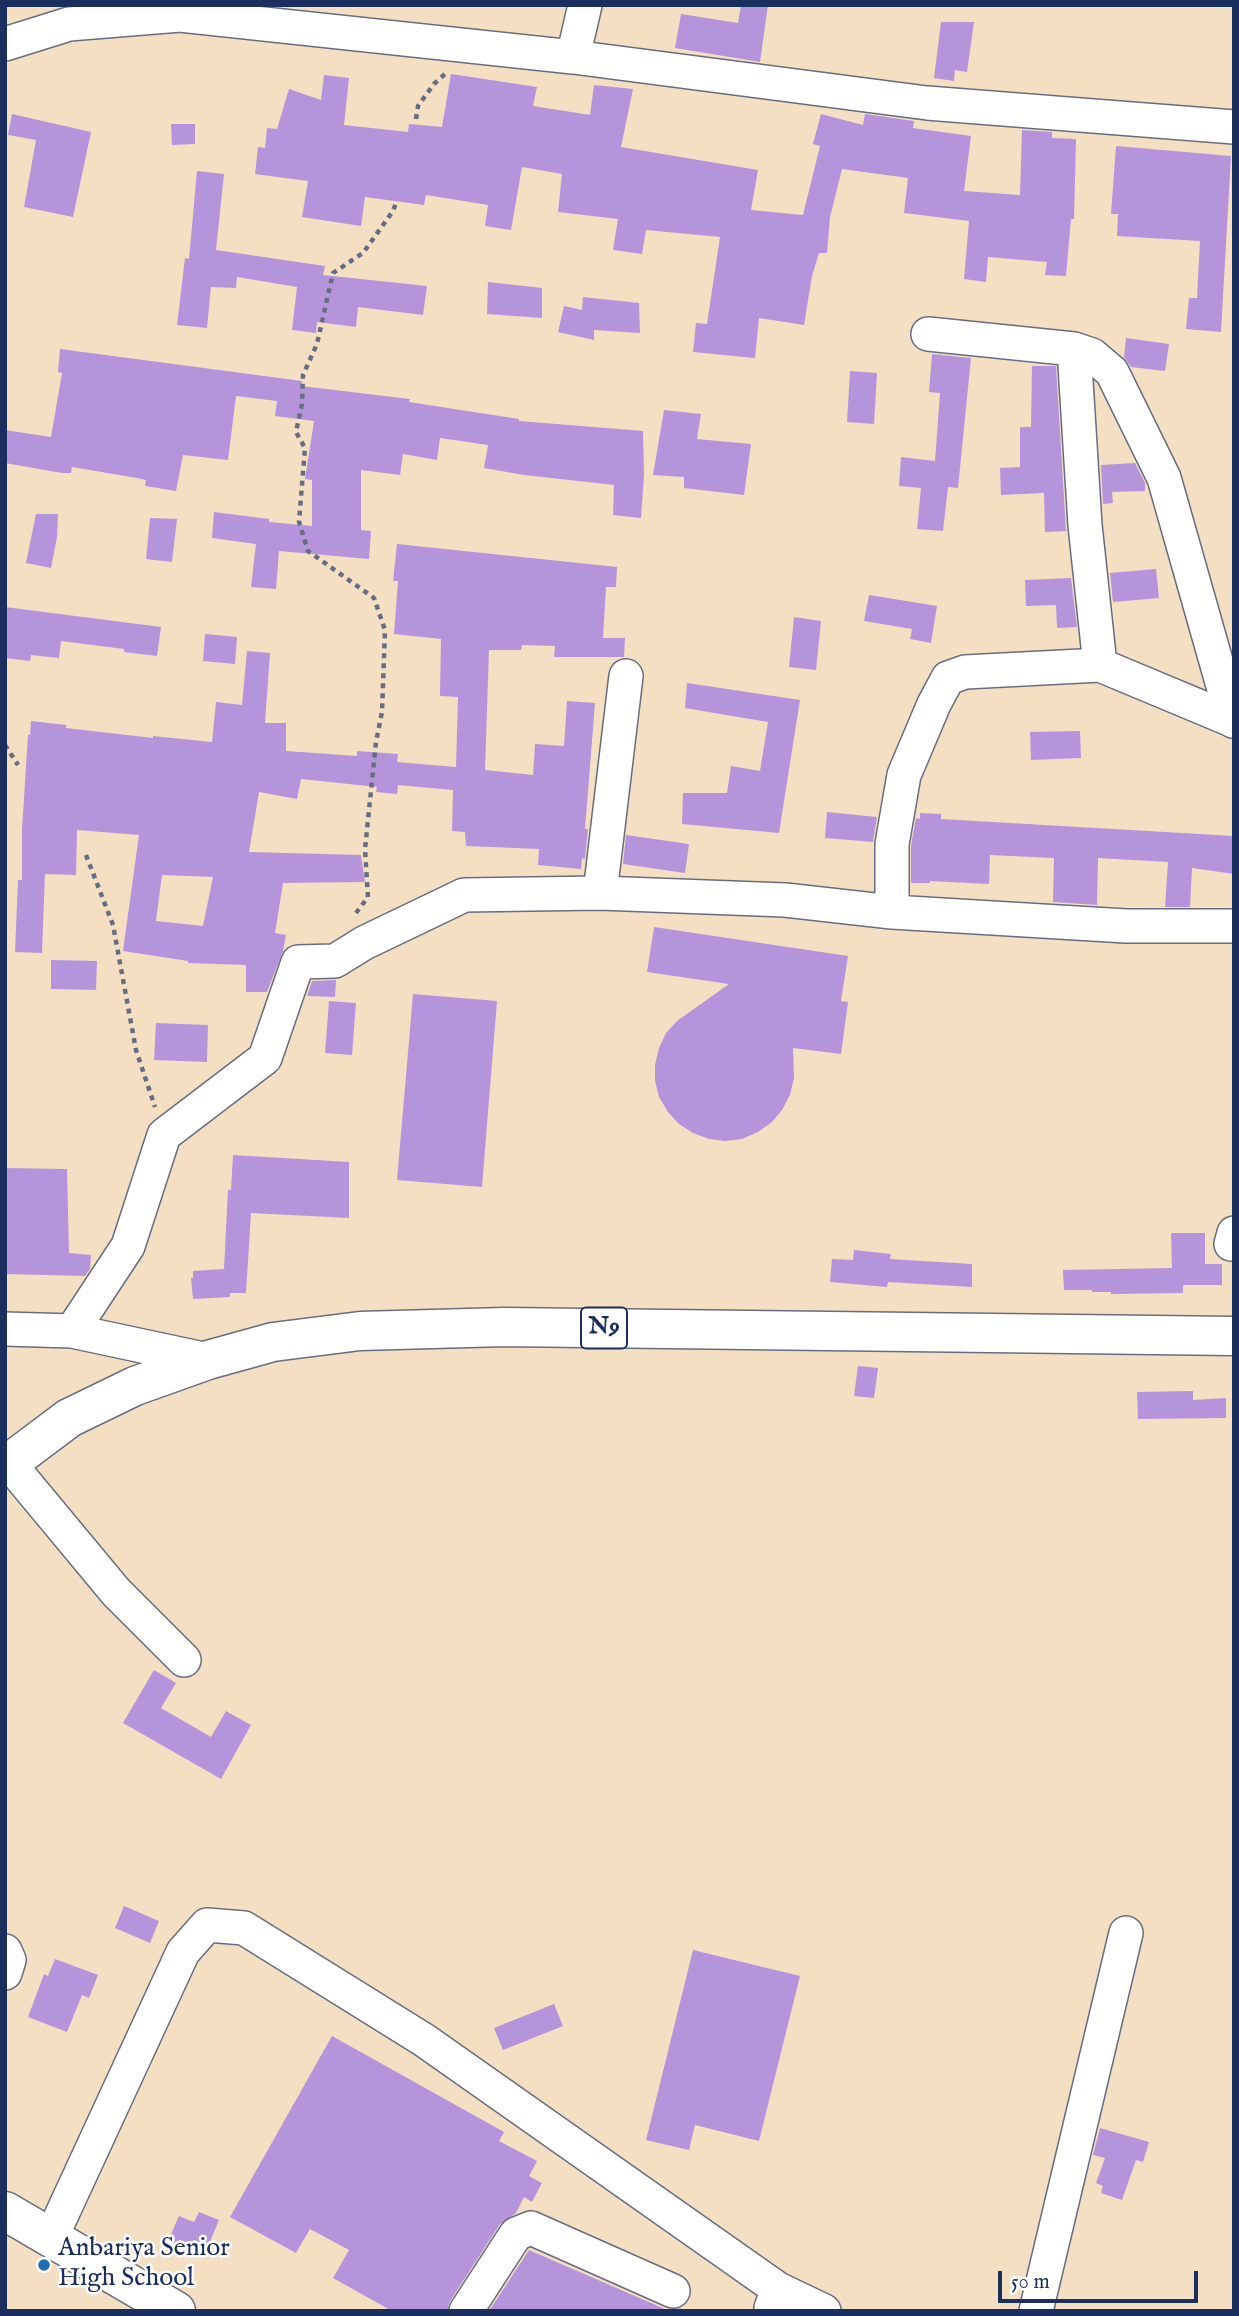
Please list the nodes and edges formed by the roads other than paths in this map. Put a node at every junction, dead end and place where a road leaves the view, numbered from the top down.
1 (585, 5) edge
2 (181, 10) edge
3 (5, 44) edge
4 (573, 57) junction
5 (1234, 127) edge
6 (928, 334) dead end
7 (1074, 349) junction
8 (1100, 665) junction
9 (626, 677) dead end
10 (1233, 721) edge
11 (600, 892) junction
12 (892, 912) junction
13 (1234, 926) edge
14 (8, 1327) edge
15 (72, 1331) junction
16 (1234, 1336) edge
17 (208, 1360) junction
18 (7, 1464) edge
19 (184, 1660) dead end
20 (1126, 1933) dead end
21 (5, 1951) edge
22 (5, 1973) edge
23 (5, 2211) edge
24 (51, 2238) junction
25 (673, 2291) dead end
26 (774, 2300) edge
27 (176, 2311) edge
28 (466, 2311) edge
29 (824, 2311) edge
30 (1036, 2311) edge

1 - 4 street
2 - 3 street
2 - 4 street
4 - 5 street
6 - 7 street
7 - 8 street
7 - 10 street
8 - 10 street
8 - 12 street
9 - 11 street
11 - 12 street
11 - 15 street
12 - 13 street
14 - 15 street
15 - 17 street
16 - 17 main road, N9
17 - 18 main road, N9
18 - 19 street
20 - 30 street
21 - 22 street
23 - 24 main road
24 - 26 street
24 - 27 main road
25 - 28 street
26 - 29 street

